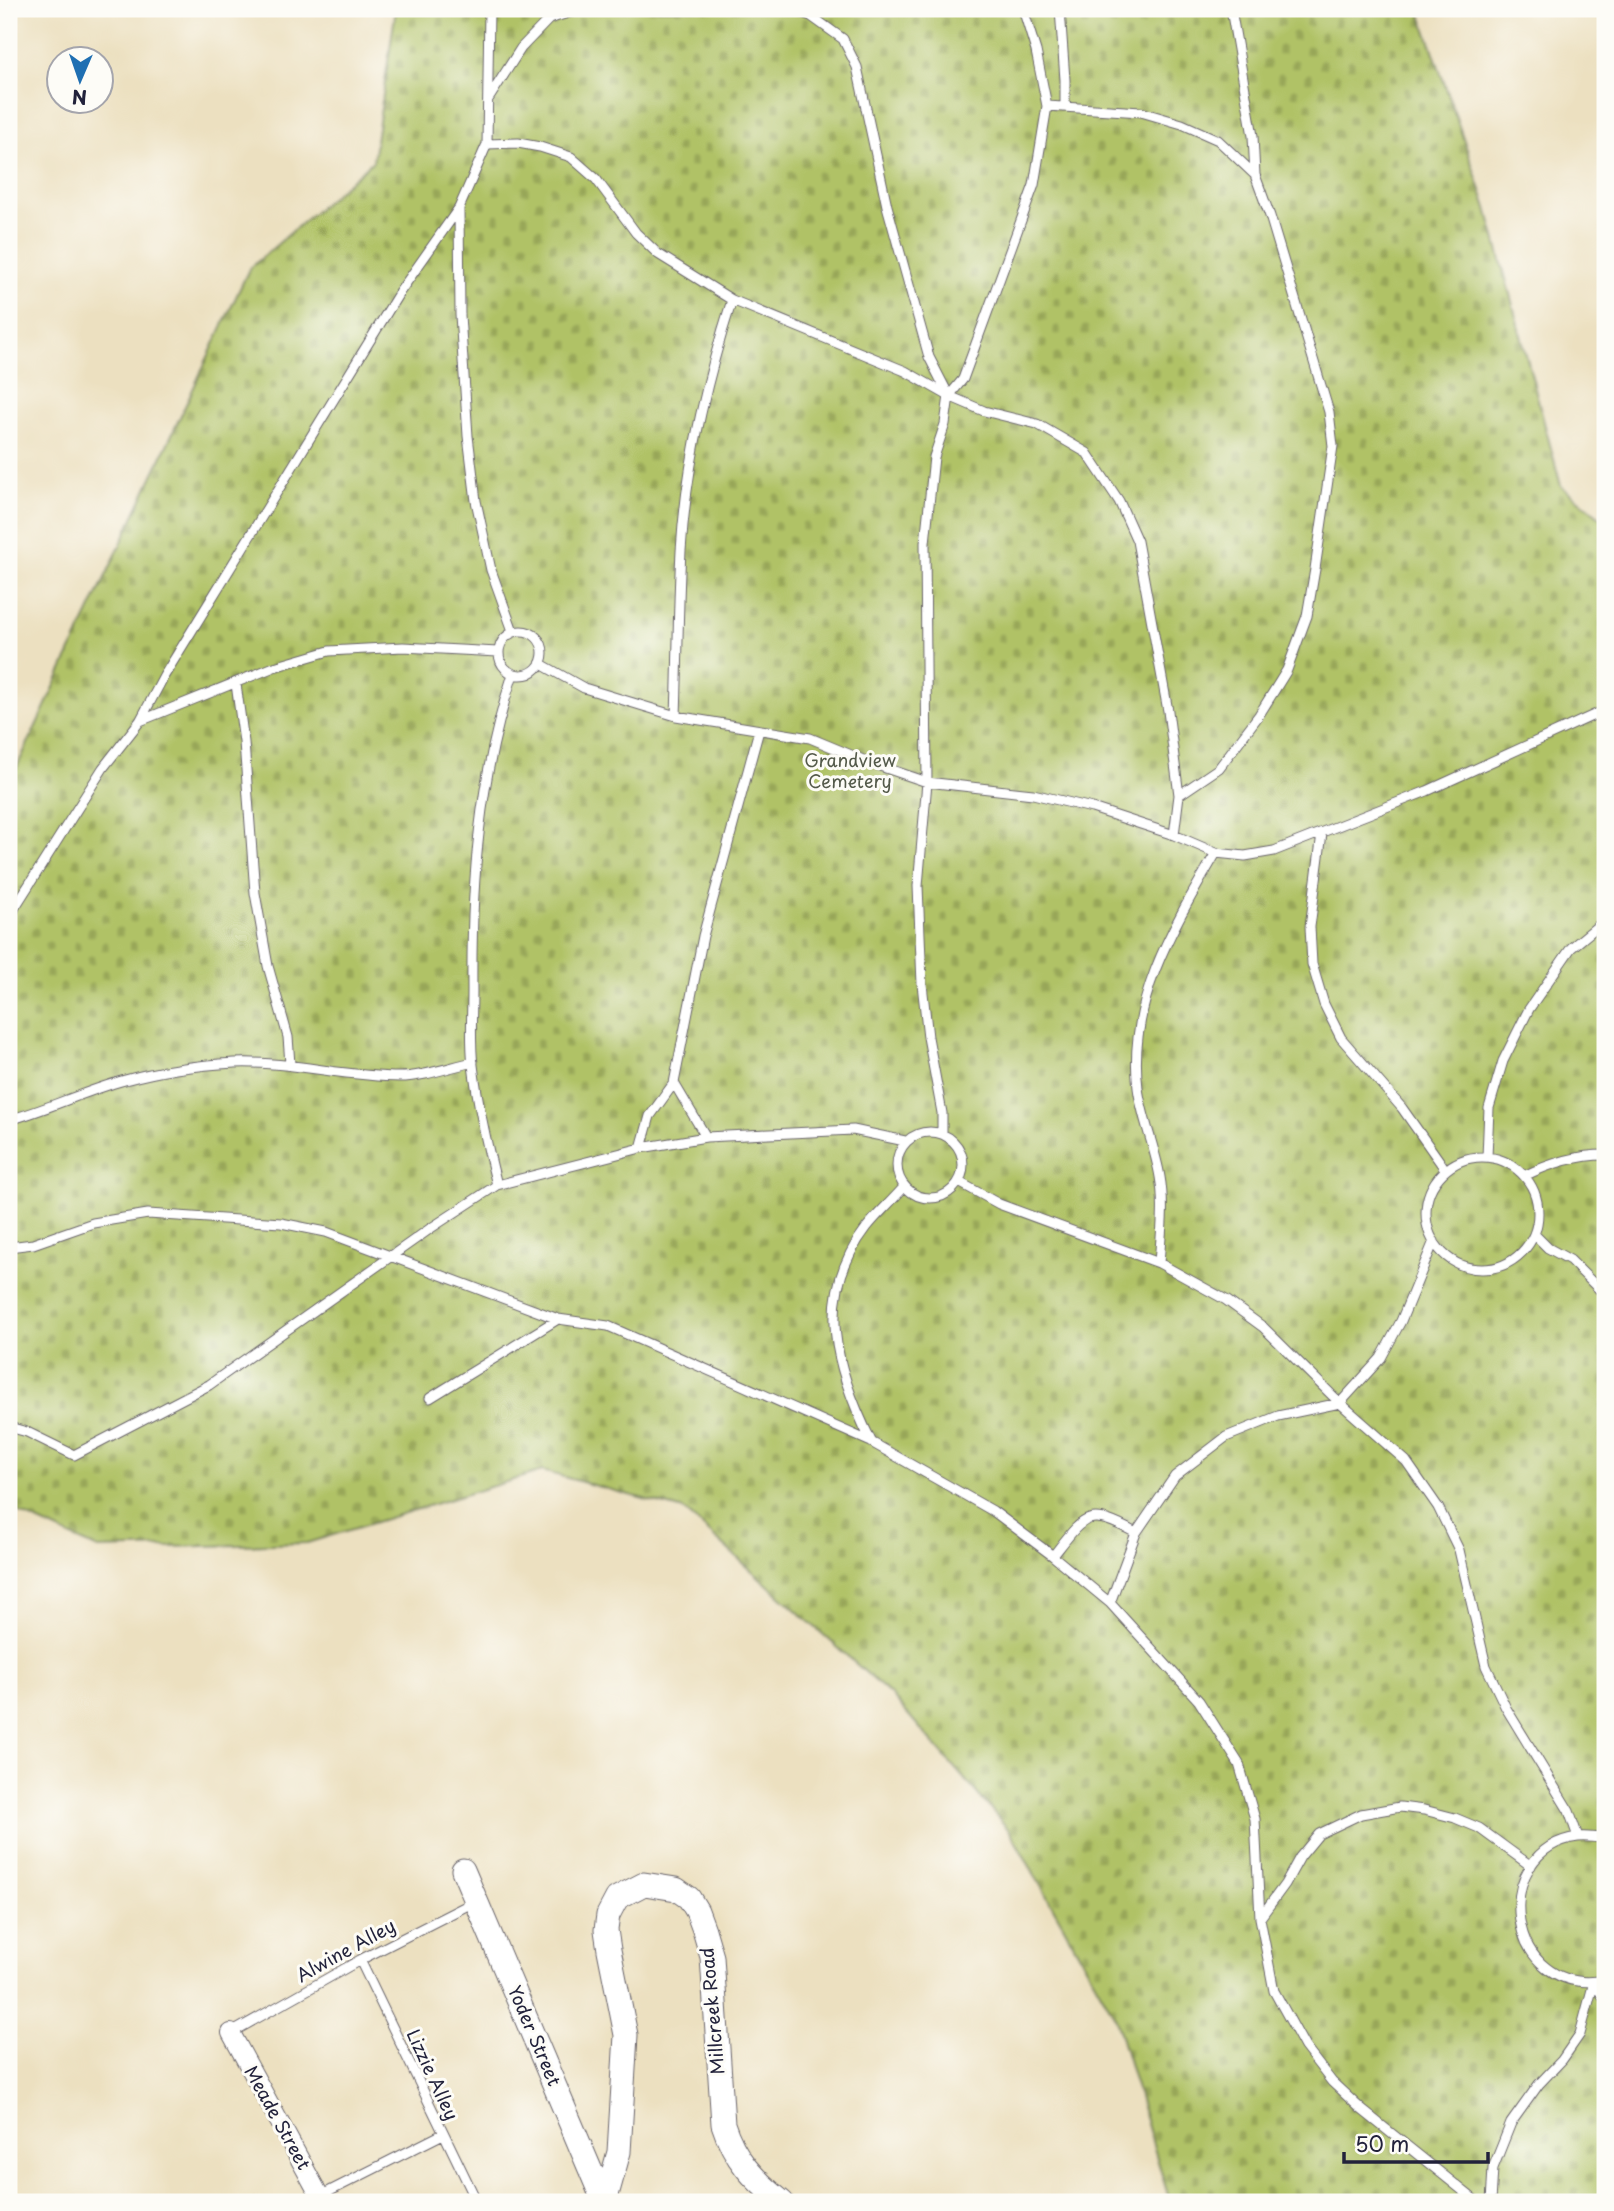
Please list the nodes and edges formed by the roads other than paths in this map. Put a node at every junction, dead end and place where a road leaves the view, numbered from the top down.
1 (489, 9) edge
2 (582, 9) edge
3 (792, 9) edge
4 (1023, 9) edge
5 (1060, 9) edge
6 (1231, 9) edge
7 (489, 98) junction
8 (1047, 106) junction
9 (1065, 106) junction
10 (487, 144) junction
11 (1255, 175) junction
12 (459, 208) junction
13 (732, 300) junction
14 (949, 396) junction
15 (513, 631) junction
16 (498, 652) junction
17 (541, 664) junction
18 (513, 674) junction
19 (236, 684) junction
20 (1605, 710) edge
21 (676, 716) junction
22 (140, 721) junction
23 (759, 730) junction
24 (927, 782) junction
25 (1179, 795) junction
26 (1322, 833) junction
27 (1174, 835) junction
28 (1216, 853) junction
29 (1605, 920) edge
30 (9, 922) edge
31 (473, 1062) junction
32 (290, 1064) junction
33 (674, 1083) junction
34 (9, 1120) edge
35 (942, 1133) junction
36 (706, 1137) junction
37 (905, 1141) junction
38 (641, 1149) junction
39 (1605, 1155) edge
40 (1487, 1157) junction
41 (1446, 1169) junction
42 (1524, 1175) junction
43 (959, 1182) junction
44 (497, 1185) junction
45 (904, 1187) junction
46 (1534, 1234) junction
47 (1434, 1241) junction
48 (9, 1247) edge
49 (392, 1255) junction
50 (1159, 1263) junction
51 (1605, 1295) edge
52 (558, 1319) junction
53 (429, 1398) dead end
54 (1340, 1403) junction
55 (9, 1427) edge
56 (871, 1441) junction
57 (1136, 1533) junction
58 (1053, 1556) junction
59 (1110, 1604) junction
60 (1578, 1837) junction
61 (1605, 1838) edge
62 (1531, 1866) junction
63 (463, 1870) dead end
64 (477, 1900) junction
65 (1260, 1918) junction
66 (360, 1961) junction
67 (1605, 1980) edge
68 (1594, 1982) junction
69 (1605, 2000) edge
70 (231, 2033) joint
71 (443, 2134) junction
72 (322, 2199) edge
73 (477, 2202) edge
74 (604, 2202) edge
75 (782, 2202) edge
76 (1477, 2202) edge
77 (1491, 2202) edge

1 - 7 lane
2 - 7 lane
3 - 14 lane
4 - 8 lane
5 - 9 lane
6 - 11 lane
7 - 10 lane
8 - 9 lane
8 - 14 lane
9 - 11 lane
10 - 12 lane
10 - 13 lane
11 - 25 lane
12 - 15 lane
12 - 22 lane
13 - 14 lane
13 - 21 lane
14 - 24 lane
14 - 25 lane
15 - 16 lane
15 - 17 lane
16 - 18 lane
16 - 19 lane
17 - 18 lane
17 - 21 lane
18 - 31 lane
19 - 22 lane
19 - 32 lane
20 - 26 lane
21 - 23 lane
22 - 30 lane
23 - 24 lane
23 - 33 lane
24 - 27 lane
24 - 35 lane
25 - 27 lane
26 - 28 lane
26 - 41 lane
27 - 28 lane
28 - 50 lane
29 - 40 lane
31 - 32 lane
31 - 44 lane
32 - 34 lane
33 - 36 lane
33 - 38 lane
35 - 37 lane
35 - 43 lane
36 - 37 lane
36 - 38 lane
37 - 45 lane
38 - 44 lane
39 - 42 lane
40 - 41 lane
40 - 42 lane
41 - 47 lane
42 - 46 lane
43 - 45 lane
43 - 50 lane
44 - 49 lane
45 - 56 lane
46 - 47 lane
46 - 51 lane
47 - 54 lane
48 - 49 lane
49 - 52 lane
49 - 55 lane
50 - 54 lane
52 - 53 lane
52 - 56 lane
54 - 57 lane
54 - 60 lane
56 - 58 lane
57 - 58 lane
57 - 59 lane
58 - 59 lane
59 - 65 lane
60 - 61 lane
60 - 62 lane
62 - 65 lane
62 - 68 lane
63 - 64 street, Yoder Street
64 - 66 lane, Alwine Alley
64 - 74 street, Yoder Street
65 - 76 lane
66 - 70 lane, Alwine Alley
66 - 71 lane, Lizzie Alley
67 - 68 lane
68 - 69 lane
68 - 77 lane
70 - 72 street, Meade Street
71 - 72 lane
71 - 73 lane, Lizzie Alley
74 - 75 street, Millcreek Road

